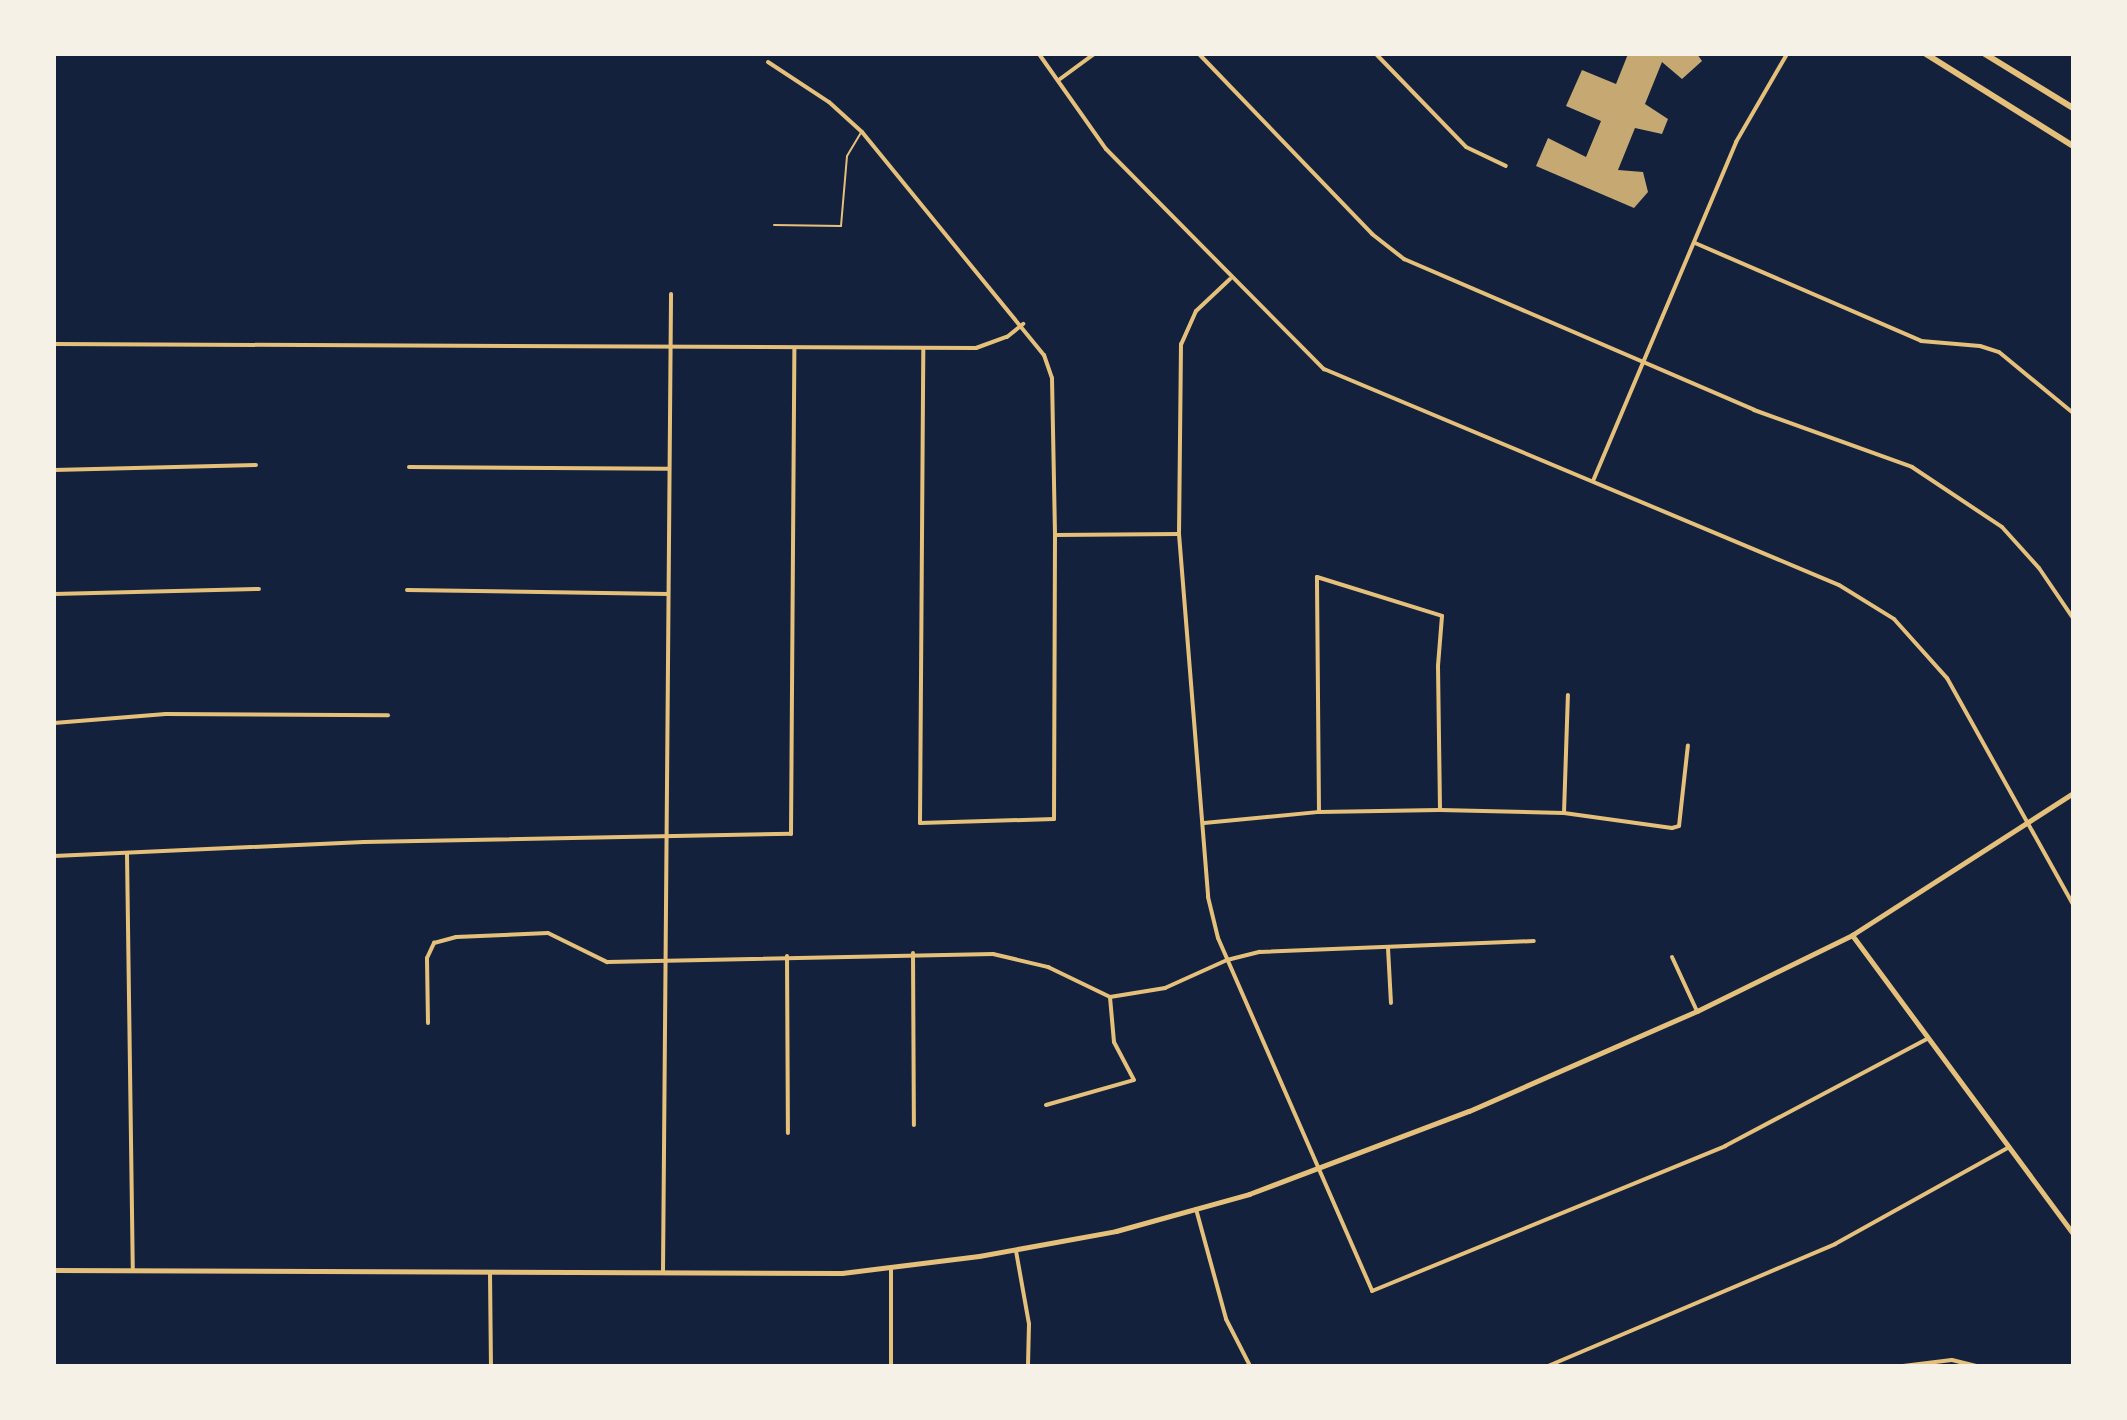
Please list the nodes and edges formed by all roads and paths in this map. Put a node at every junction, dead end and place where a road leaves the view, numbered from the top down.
1 (1039, 54) edge
2 (1094, 54) edge
3 (1199, 54) edge
4 (1376, 54) edge
5 (1787, 54) edge
6 (1926, 54) edge
7 (1985, 54) edge
8 (768, 62) dead end
9 (1060, 79) junction
10 (2073, 108) edge
11 (862, 132) junction
12 (2073, 146) edge
13 (1506, 166) dead end
14 (774, 225) dead end
15 (1694, 243) junction
16 (1230, 279) junction
17 (671, 294) dead end
18 (1023, 324) junction
19 (54, 344) edge
20 (670, 346) junction
21 (794, 348) junction
22 (923, 348) junction
23 (1641, 362) junction
24 (2073, 413) edge
25 (256, 465) dead end
26 (409, 467) dead end
27 (669, 469) junction
28 (54, 470) edge
29 (1593, 482) junction
30 (1179, 534) junction
31 (1055, 535) junction
32 (259, 589) dead end
33 (407, 590) dead end
34 (54, 594) edge
35 (668, 594) junction
36 (2071, 610) edge
37 (2073, 618) edge
38 (1568, 695) dead end
39 (388, 715) dead end
40 (54, 723) edge
41 (1688, 745) dead end
42 (2073, 793) edge
43 (1440, 810) junction
44 (1319, 812) junction
45 (1564, 813) junction
46 (1204, 823) junction
47 (2026, 826) junction
48 (666, 838) junction
49 (127, 854) junction
50 (54, 856) edge
51 (2073, 904) edge
52 (1852, 935) junction
53 (1534, 941) dead end
54 (1388, 948) junction
55 (913, 953) junction
56 (787, 956) junction
57 (1672, 957) dead end
58 (665, 960) junction
59 (1227, 960) junction
60 (1110, 997) junction
61 (1391, 1003) dead end
62 (1697, 1011) junction
63 (428, 1023) dead end
64 (1927, 1039) junction
65 (1046, 1105) dead end
66 (914, 1125) dead end
67 (788, 1133) dead end
68 (2009, 1147) junction
69 (1316, 1168) junction
70 (1196, 1209) junction
71 (2073, 1234) edge
72 (1016, 1251) junction
73 (891, 1268) junction
74 (54, 1270) edge
75 (133, 1271) junction
76 (490, 1273) junction
77 (663, 1273) junction
78 (491, 1366) edge
79 (891, 1366) edge
80 (1028, 1366) edge
81 (1250, 1366) edge
82 (1548, 1366) edge
83 (1903, 1366) edge
84 (1976, 1366) edge

1 - 9 street
2 - 9 street
3 - 23 street
4 - 13 street
5 - 15 street
6 - 12 main road
7 - 10 main road
8 - 11 street
9 - 16 street
11 - 14 lane
11 - 18 street
15 - 23 street
15 - 24 street
16 - 29 street
16 - 30 street
17 - 20 street
18 - 22 street
18 - 31 street
19 - 20 street
20 - 21 street
20 - 27 street
21 - 22 street
21 - 48 street
22 - 31 street
23 - 29 street
23 - 36 street
25 - 28 street
26 - 27 street
27 - 35 street
29 - 47 street
30 - 31 street
30 - 46 street
32 - 34 street
33 - 35 street
35 - 48 street
36 - 37 street
38 - 45 street
39 - 40 street
41 - 45 street
42 - 47 street
43 - 44 street
43 - 44 street
43 - 45 street
44 - 46 street
46 - 59 street
47 - 51 street
47 - 52 street
48 - 49 street
48 - 58 street
49 - 50 street
49 - 75 street
52 - 62 street
52 - 64 street
53 - 54 street
54 - 59 street
54 - 61 street
55 - 56 street
55 - 60 street
55 - 66 street
56 - 58 street
56 - 67 street
57 - 62 street
58 - 63 street
58 - 77 street
59 - 60 street
59 - 69 street
60 - 65 street
62 - 69 street
64 - 68 street
64 - 69 street
68 - 71 street
68 - 82 street
69 - 70 street
70 - 72 street
70 - 81 street
72 - 73 street
72 - 80 street
73 - 77 street
73 - 79 street
74 - 75 street
75 - 76 street
76 - 77 street
76 - 78 street
83 - 84 street

